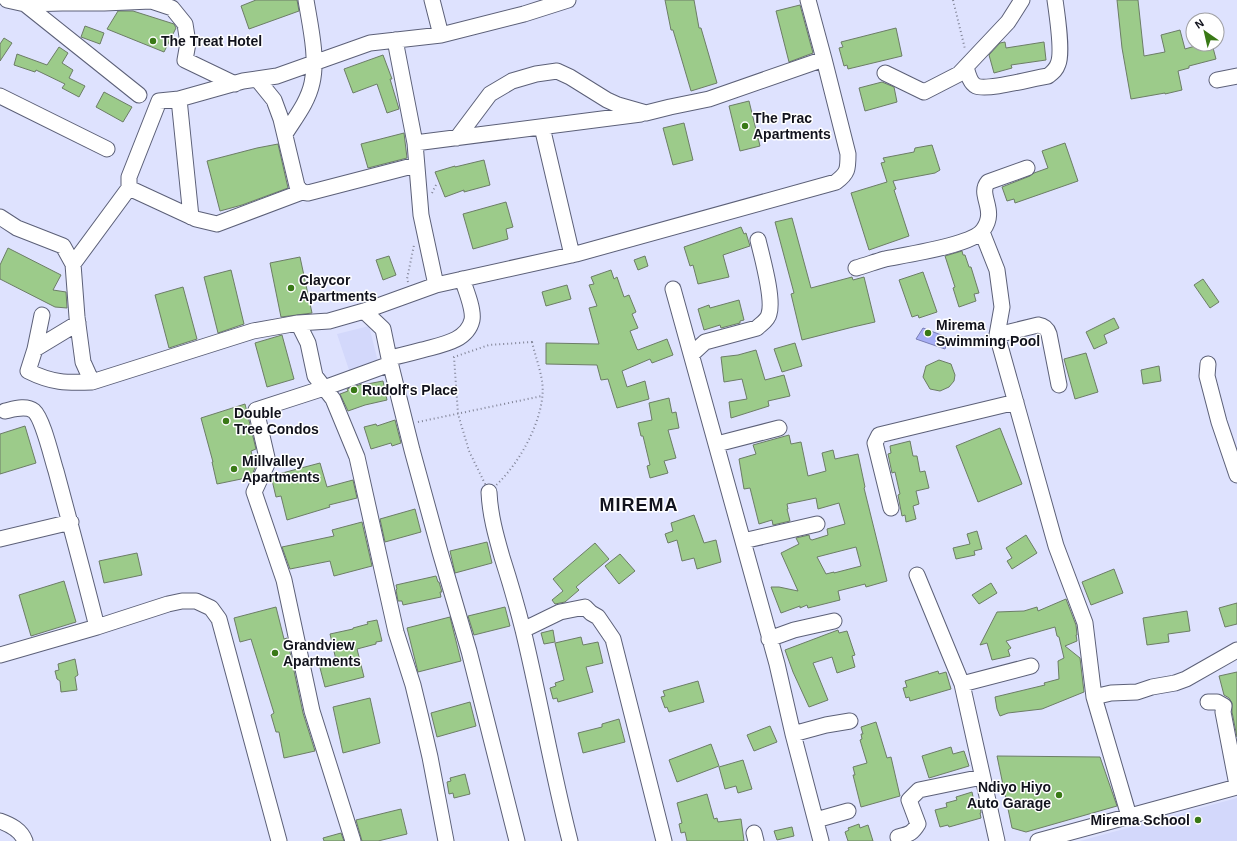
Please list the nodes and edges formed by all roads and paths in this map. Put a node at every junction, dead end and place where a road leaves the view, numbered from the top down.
1 (7, 0) edge
2 (306, 0) edge
3 (432, 0) edge
4 (808, 0) edge
5 (953, 0) edge
6 (1022, 0) edge
7 (1055, 0) edge
8 (562, 1) edge
9 (25, 4) junction
10 (441, 35) junction
11 (395, 40) junction
12 (965, 50) dead end
13 (824, 59) junction
14 (315, 63) junction
15 (966, 67) junction
16 (885, 73) dead end
17 (1237, 76) edge
18 (257, 79) junction
19 (1217, 80) dead end
20 (235, 84) junction
21 (139, 95) dead end
22 (0, 96) edge
23 (179, 99) junction
24 (646, 113) junction
25 (542, 127) junction
26 (285, 134) junction
27 (457, 138) junction
28 (415, 143) junction
29 (107, 149) dead end
30 (416, 165) junction
31 (1027, 168) dead end
32 (436, 185) dead end
33 (129, 188) junction
34 (302, 192) junction
35 (421, 215) junction
36 (0, 217) edge
37 (191, 217) junction
38 (982, 232) junction
39 (758, 240) dead end
40 (415, 241) dead end
41 (572, 255) junction
42 (73, 264) junction
43 (856, 268) dead end
44 (462, 279) junction
45 (436, 285) junction
46 (409, 286) dead end
47 (673, 289) dead end
48 (364, 311) junction
49 (42, 315) dead end
50 (78, 323) junction
51 (298, 323) junction
52 (997, 335) junction
53 (35, 349) junction
54 (692, 354) junction
55 (390, 361) junction
56 (1208, 364) dead end
57 (92, 382) junction
58 (1059, 385) dead end
59 (324, 388) junction
60 (542, 396) junction
61 (1016, 402) junction
62 (5, 411) dead end
63 (458, 414) junction
64 (406, 424) junction
65 (779, 428) dead end
66 (716, 444) junction
67 (1237, 475) edge
68 (489, 492) junction
69 (891, 508) dead end
70 (71, 522) junction
71 (817, 524) dead end
72 (0, 539) edge
73 (743, 541) junction
74 (917, 575) dead end
75 (834, 621) dead end
76 (97, 627) junction
77 (523, 630) junction
78 (769, 639) junction
79 (1237, 650) edge
80 (0, 655) edge
81 (1031, 666) dead end
82 (962, 684) junction
83 (1094, 697) junction
84 (1208, 702) dead end
85 (850, 722) dead end
86 (793, 734) junction
87 (982, 777) junction
88 (1237, 786) edge
89 (848, 811) dead end
90 (1126, 814) junction
91 (816, 820) junction
92 (0, 821) edge
93 (1078, 834) edge
94 (898, 837) dead end
95 (25, 841) edge
96 (279, 841) edge
97 (353, 841) edge
98 (446, 841) edge
99 (518, 841) edge
100 (570, 841) edge
101 (664, 841) edge
102 (821, 841) edge
103 (997, 841) edge
104 (1038, 841) edge

1 - 9 street
2 - 14 street
3 - 10 street
4 - 13 street
5 - 12 path
6 - 15 street
7 - 15 street
8 - 10 street
9 - 20 street
9 - 21 street
10 - 11 street
11 - 14 street
11 - 28 street
13 - 24 street
13 - 41 street
14 - 18 street
14 - 26 street
15 - 16 street
17 - 19 street
18 - 20 street
18 - 26 street
20 - 23 street
22 - 29 street
23 - 33 street
23 - 37 street
24 - 25 street
24 - 27 street
25 - 27 street
25 - 41 street
26 - 34 street
27 - 28 street
28 - 30 street
30 - 34 street
30 - 35 street
31 - 38 street
32 - 35 path
33 - 37 street
33 - 42 street
34 - 37 street
35 - 45 street
36 - 42 street
38 - 43 street
38 - 52 street
39 - 54 street
40 - 46 path
41 - 44 street
42 - 50 street
44 - 45 street
44 - 55 street
45 - 48 street
47 - 54 street
48 - 51 street
48 - 55 street
49 - 53 street
50 - 53 street
50 - 57 street
51 - 57 street
51 - 59 street
52 - 58 street
52 - 61 street
53 - 57 street
54 - 66 street
55 - 59 street
55 - 64 street
56 - 67 street
59 - 97 street
59 - 98 street
60 - 63 path
60 - 63 path
60 - 68 path
61 - 69 street
61 - 83 street
62 - 70 street
63 - 64 path
63 - 68 path
64 - 99 street
65 - 66 street
66 - 73 street
68 - 77 street
70 - 72 street
70 - 76 street
71 - 73 street
73 - 78 street
74 - 82 street
75 - 78 street
76 - 80 street
76 - 96 street
77 - 100 street
77 - 101 street
78 - 86 street
79 - 83 street
81 - 82 street
82 - 87 street
83 - 90 street
84 - 88 street
85 - 86 street
86 - 91 street
87 - 94 street
87 - 103 street
88 - 90 street
89 - 91 street
90 - 93 street
91 - 102 street
92 - 95 street
93 - 104 street

